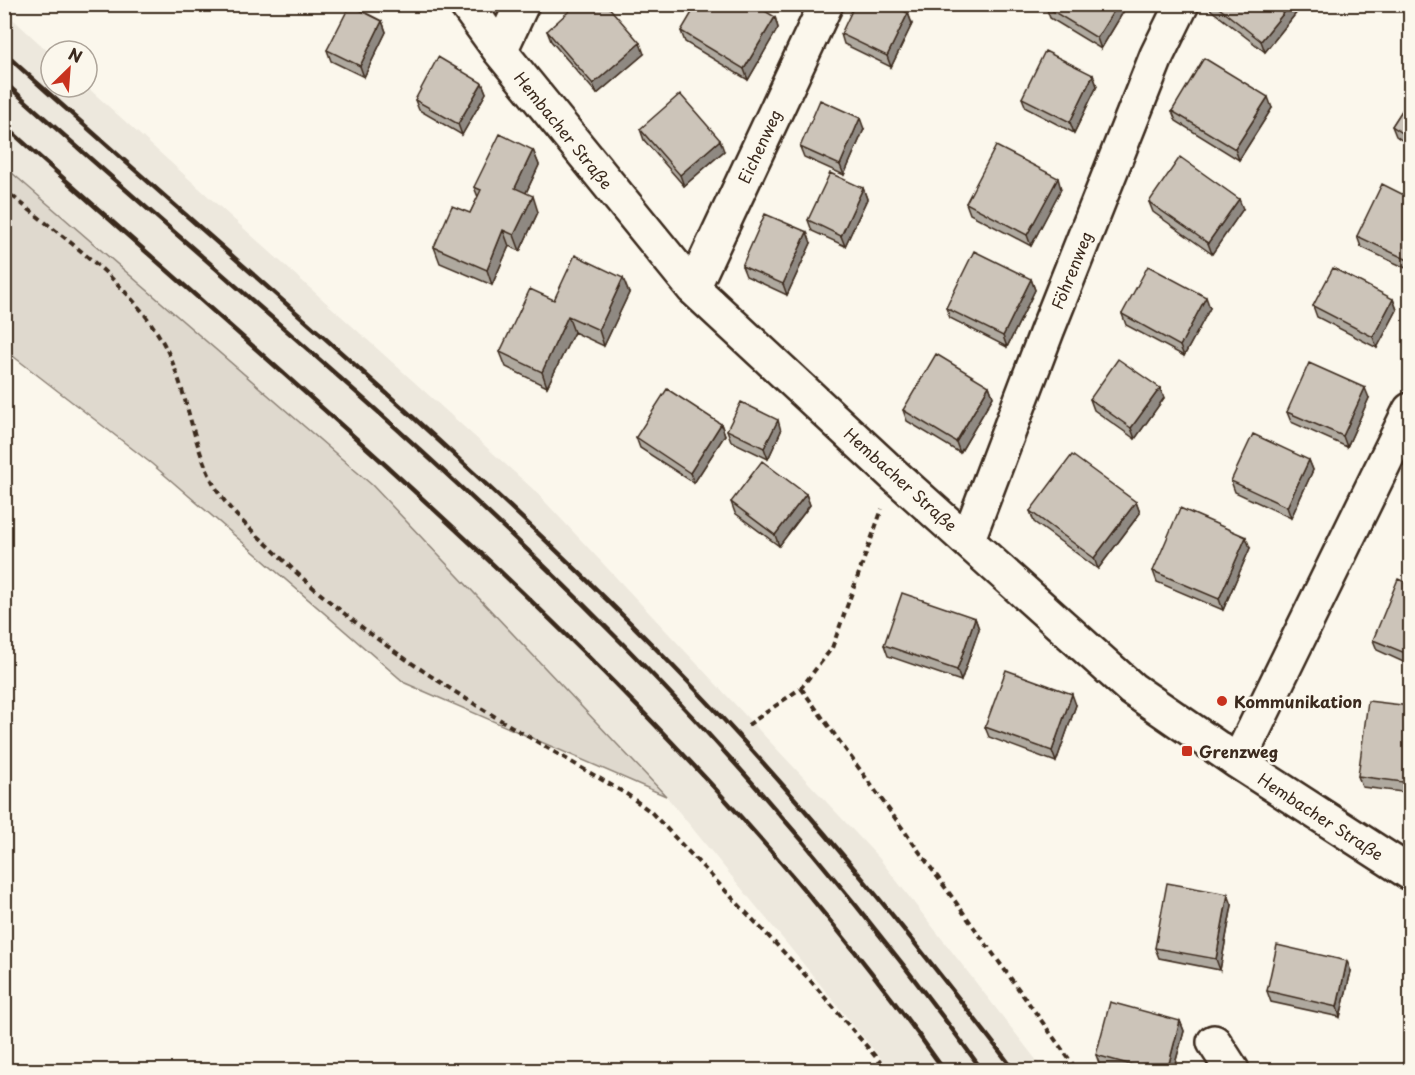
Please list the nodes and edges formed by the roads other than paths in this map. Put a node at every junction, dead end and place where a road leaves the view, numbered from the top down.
1 (466, 4) edge
2 (522, 4) edge
3 (826, 4) edge
4 (1182, 4) edge
5 (500, 51) junction
6 (693, 288) junction
7 (1410, 410) edge
8 (968, 540) junction
9 (1238, 762) junction
10 (1410, 873) edge
11 (1214, 1042) dead end
12 (1232, 1071) edge

1 - 5 street, Hembacher Straße
2 - 5 street
3 - 6 street, Eichenweg
4 - 8 street, Föhrenweg
5 - 6 street, Hembacher Straße
6 - 8 street, Hembacher Straße
7 - 9 street
8 - 9 street, Hembacher Straße
9 - 10 street, Hembacher Straße
11 - 12 street

